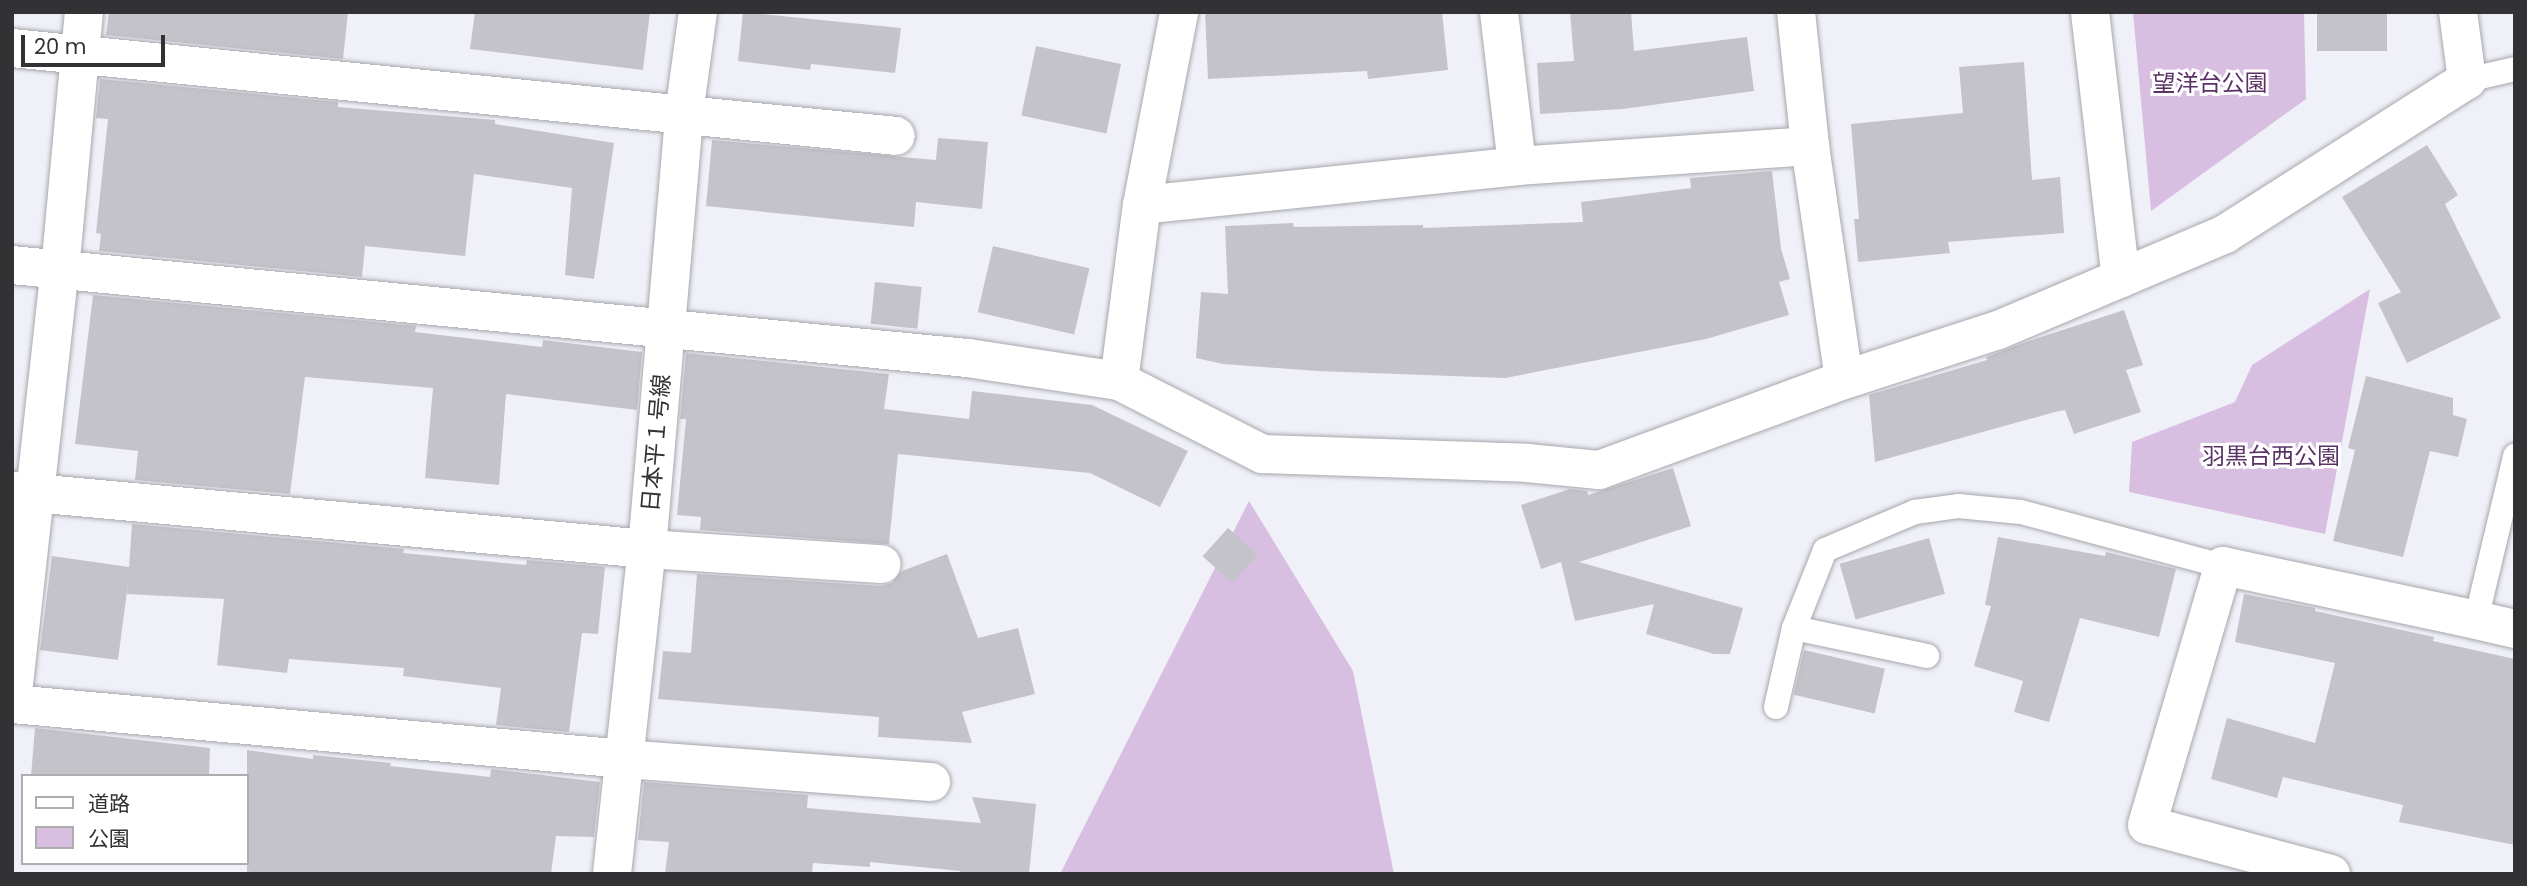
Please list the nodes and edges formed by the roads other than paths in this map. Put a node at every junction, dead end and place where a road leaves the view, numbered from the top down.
1 (84, 12) edge
2 (698, 12) edge
3 (1179, 12) edge
4 (1499, 12) edge
5 (1796, 12) edge
6 (2090, 12) edge
7 (2458, 12) edge
8 (12, 48) edge
9 (80, 55) junction
10 (2515, 69) edge
11 (2467, 80) junction
12 (684, 114) junction
13 (896, 136) dead end
14 (1810, 146) junction
15 (1517, 166) junction
16 (1142, 205) junction
17 (12, 265) edge
18 (60, 270) junction
19 (2121, 278) junction
20 (666, 331) junction
21 (1844, 380) junction
22 (1119, 381) junction
23 (2515, 456) edge
24 (23, 492) edge
25 (647, 549) junction
26 (882, 564) dead end
27 (2223, 566) junction
28 (2476, 620) junction
29 (1794, 628) junction
30 (2515, 629) edge
31 (1927, 656) dead end
32 (12, 703) edge
33 (1776, 706) dead end
34 (625, 759) junction
35 (932, 782) dead end
36 (612, 874) edge
37 (2331, 874) edge

1 - 9 street
2 - 12 street, 日本平１号線
3 - 16 street
4 - 15 street
5 - 14 street
6 - 19 street
7 - 11 street
8 - 9 street
9 - 12 street
9 - 18 street
10 - 11 lane
11 - 19 street
12 - 13 street
12 - 20 street, 日本平１号線
14 - 15 street
14 - 21 street
15 - 16 street
16 - 22 street
17 - 18 street
18 - 20 street
18 - 24 street
19 - 21 street
20 - 22 street
20 - 25 street, 日本平１号線
21 - 22 street
23 - 28 lane
24 - 25 street
24 - 32 street
25 - 26 street
25 - 34 street, 日本平１号線
27 - 28 street
27 - 29 lane
27 - 37 street
28 - 30 street
29 - 31 lane
29 - 33 lane
32 - 34 street
34 - 35 street
34 - 36 street, 日本平１号線

